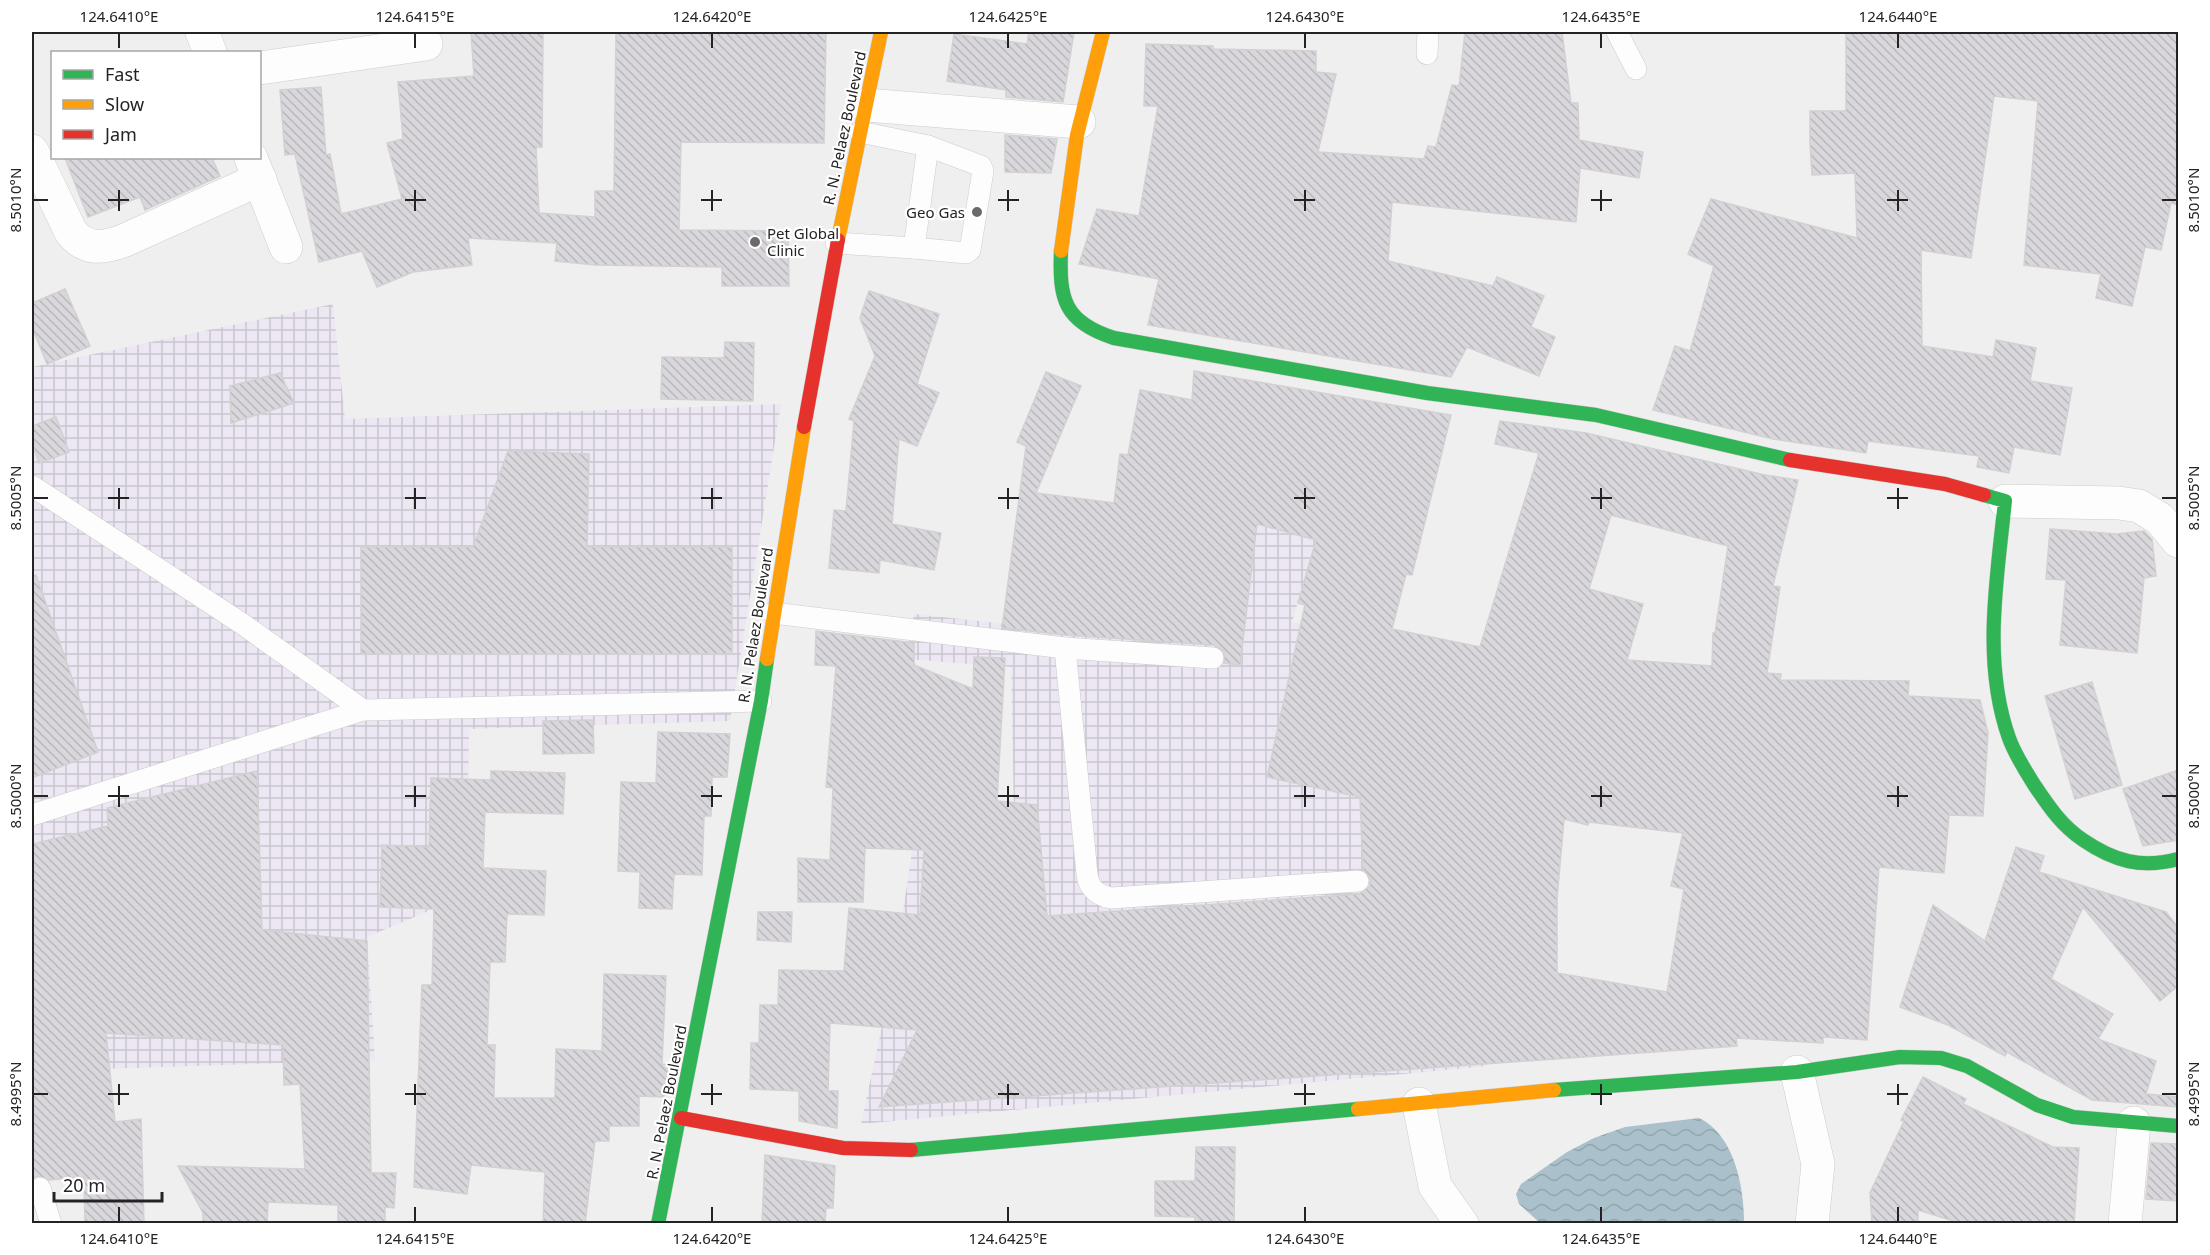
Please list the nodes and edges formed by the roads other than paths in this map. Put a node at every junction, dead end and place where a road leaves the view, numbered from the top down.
1 (202, 32) edge
2 (881, 32) edge
3 (1102, 32) edge
4 (1428, 32) edge
5 (1617, 32) edge
6 (426, 44) dead end
7 (210, 51) edge
8 (1427, 54) dead end
9 (261, 68) edge
10 (1636, 69) dead end
11 (863, 119) junction
12 (1079, 122) junction
13 (928, 146) junction
14 (32, 151) edge
15 (256, 168) edge
16 (836, 243) junction
17 (286, 247) dead end
18 (914, 248) junction
19 (32, 486) edge
20 (2005, 501) junction
21 (2178, 541) edge
22 (773, 613) junction
23 (1065, 648) junction
24 (1214, 658) dead end
25 (761, 701) junction
26 (363, 710) junction
27 (32, 815) edge
28 (2178, 858) edge
29 (1358, 881) dead end
30 (1797, 1072) junction
31 (1419, 1104) junction
32 (681, 1118) junction
33 (2134, 1123) junction
34 (2178, 1126) edge
35 (40, 1188) dead end
36 (51, 1224) edge
37 (658, 1224) edge
38 (1462, 1224) edge
39 (1812, 1224) edge
40 (2125, 1224) edge

1 - 7 street
2 - 11 street, R. N. Pelaez Boulevard
3 - 12 street
4 - 8 lane
5 - 10 lane
6 - 9 street
11 - 12 street
11 - 13 lane
11 - 16 street, R. N. Pelaez Boulevard
12 - 20 street
13 - 18 lane
13 - 18 lane
14 - 15 street
15 - 17 street
16 - 18 lane
16 - 22 street, R. N. Pelaez Boulevard
19 - 26 lane
20 - 21 street
20 - 28 street
22 - 23 lane
22 - 25 street, R. N. Pelaez Boulevard
23 - 24 lane
23 - 29 lane
25 - 26 lane
25 - 32 street, R. N. Pelaez Boulevard
26 - 27 lane
30 - 31 street
30 - 33 street
30 - 39 street
31 - 32 street
31 - 38 street
32 - 37 street, R. N. Pelaez Boulevard
33 - 34 street
33 - 40 street
35 - 36 lane

